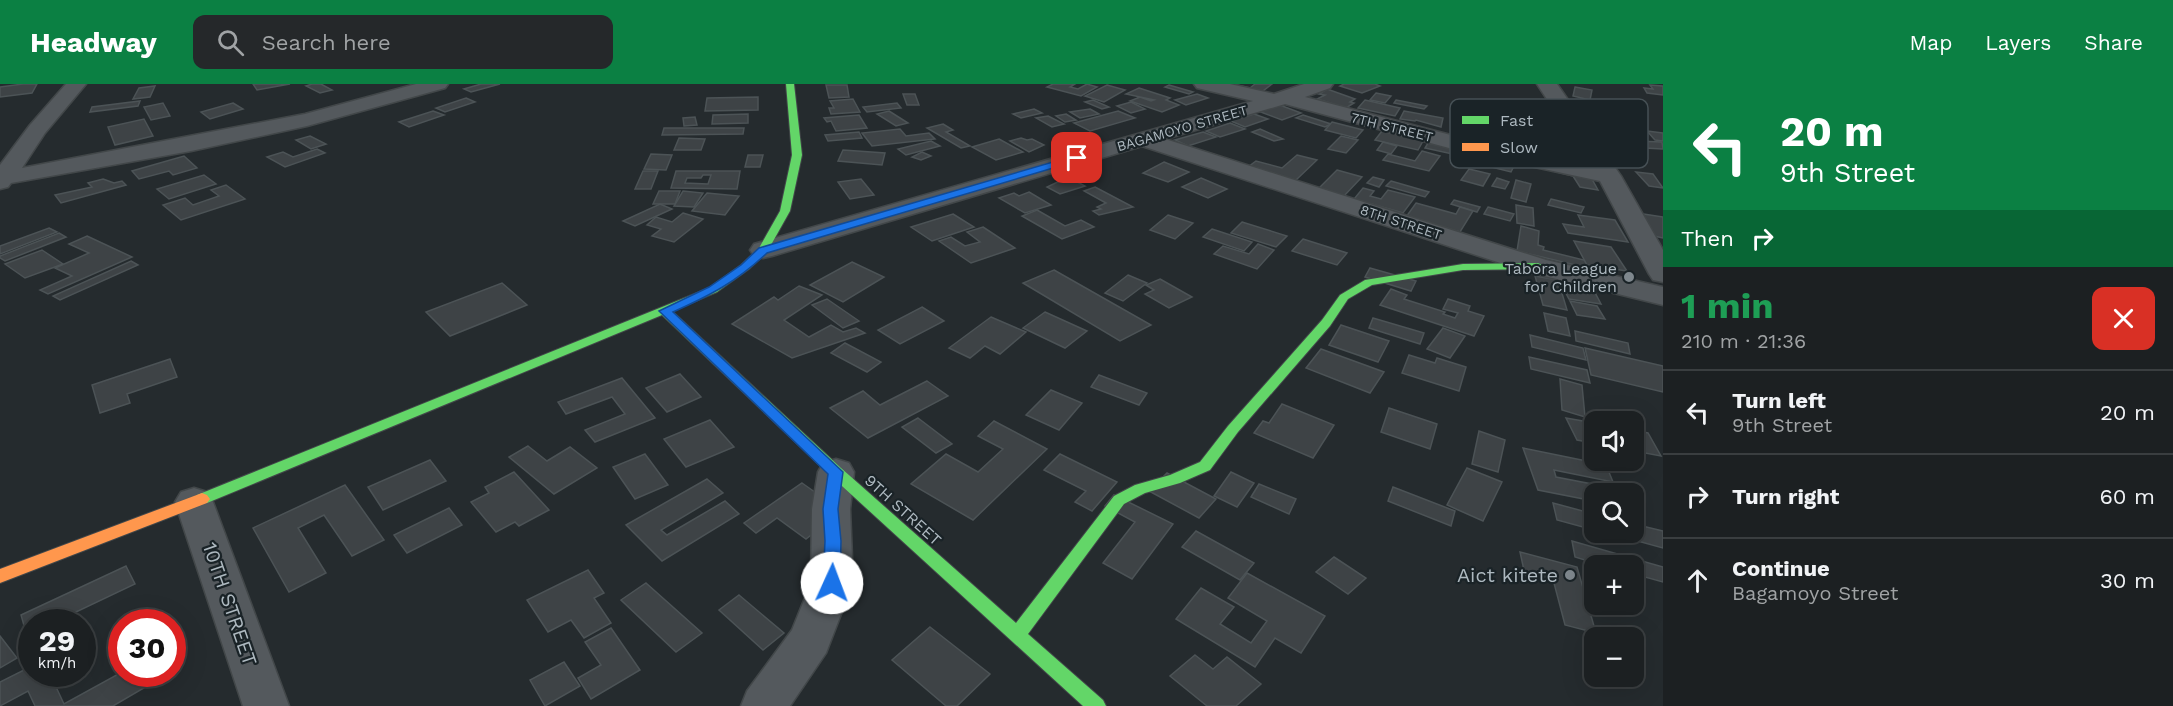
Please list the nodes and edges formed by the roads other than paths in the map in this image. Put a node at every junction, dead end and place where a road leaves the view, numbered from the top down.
1 (76, 84) edge
2 (438, 84) edge
3 (790, 84) edge
4 (1204, 84) edge
5 (1323, 84) edge
6 (1547, 84) edge
7 (1280, 99) junction
8 (1557, 99) edge
9 (1142, 139) junction
10 (1450, 142) edge
11 (1572, 168) edge
12 (1604, 168) edge
13 (1609, 176) junction
14 (1, 180) edge
15 (763, 250) junction
16 (1538, 266) junction
17 (1663, 274) edge
18 (1663, 296) edge
19 (665, 311) junction
20 (836, 472) junction
21 (194, 502) junction
22 (0, 576) edge
23 (1018, 633) junction
24 (266, 706) edge
25 (764, 706) edge
26 (1096, 706) edge

1 - 14 street
2 - 14 street
3 - 15 main road
4 - 7 street, 7TH STREET
5 - 7 street, BAGAMOYO STREET
6 - 8 street
7 - 9 street, BAGAMOYO STREET
7 - 10 street, 7TH STREET
9 - 15 street, BAGAMOYO STREET
9 - 16 street, 8TH STREET
11 - 13 street, 7TH STREET
12 - 13 street
13 - 17 street
15 - 19 main road
16 - 18 street, 8TH STREET
16 - 23 main road
19 - 20 main road, 9TH STREET
19 - 21 main road
20 - 23 main road, 9TH STREET
20 - 25 street
21 - 22 main road
21 - 24 street, 10TH STREET
23 - 26 main road, 9TH STREET

